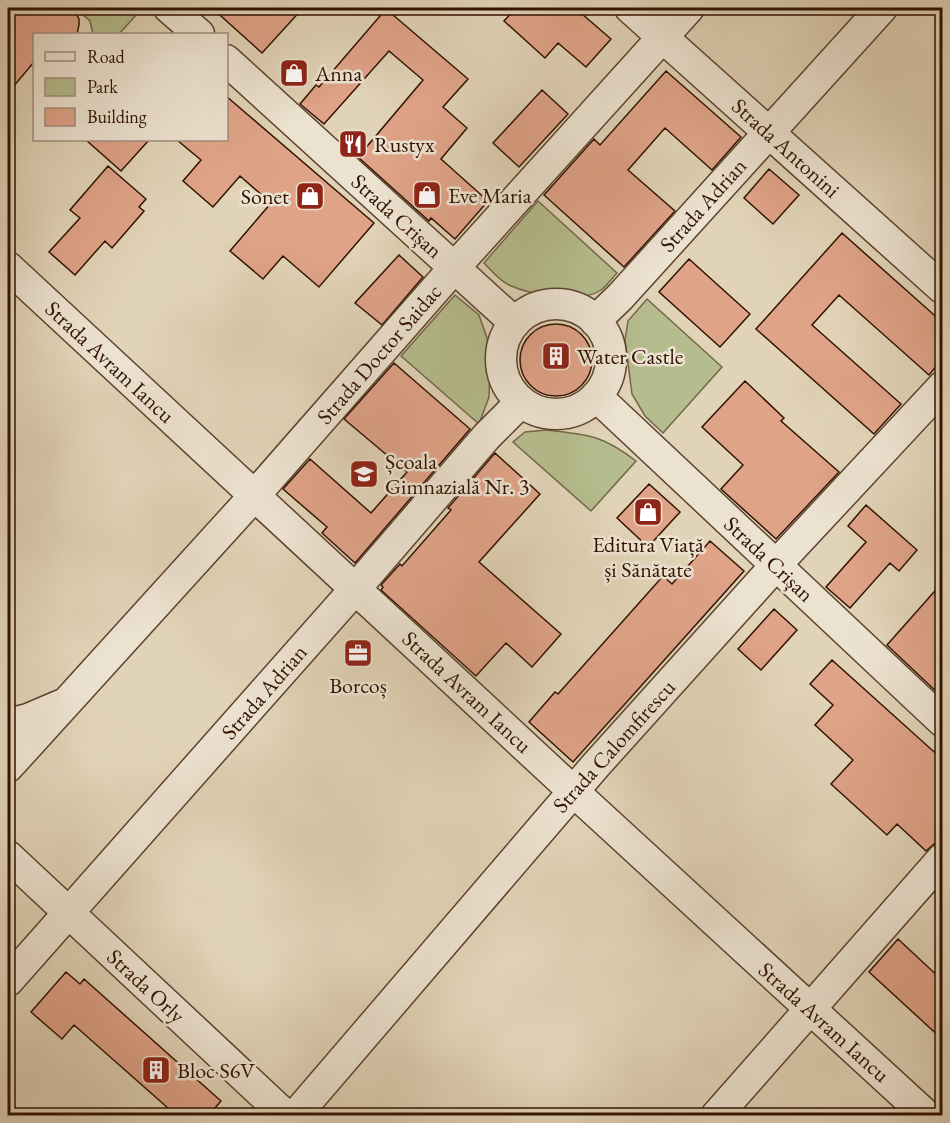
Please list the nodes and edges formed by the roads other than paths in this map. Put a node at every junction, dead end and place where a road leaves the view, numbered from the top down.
1 (169, 8) edge
2 (630, 8) edge
3 (688, 8) edge
4 (882, 8) edge
5 (198, 33) edge
6 (663, 36) junction
7 (228, 62) edge
8 (769, 132) junction
9 (8, 267) edge
10 (454, 268) junction
11 (942, 288) edge
12 (595, 321) junction
13 (515, 323) junction
14 (942, 387) edge
15 (596, 396) junction
16 (521, 402) junction
17 (255, 495) junction
18 (776, 565) junction
19 (356, 588) junction
20 (69, 701) junction
21 (942, 721) edge
22 (8, 724) edge
23 (8, 767) edge
24 (573, 791) junction
25 (8, 856) edge
26 (942, 859) edge
27 (68, 914) junction
28 (8, 981) edge
29 (811, 1010) junction
30 (286, 1116) edge
31 (295, 1116) edge
32 (716, 1116) edge
33 (927, 1116) edge

1 - 5 street
2 - 6 street, Strada Antonini
3 - 6 street, Strada Doctor Saidac
4 - 8 street, Strada Adrian
6 - 8 street, Strada Antonini
6 - 10 street, Strada Doctor Saidac
7 - 10 street, Strada Crișan
8 - 11 street, Strada Antonini
8 - 12 street, Strada Adrian
9 - 17 street, Strada Avram Iancu
10 - 13 street, Strada Crișan
10 - 17 street, Strada Doctor Saidac
12 - 13 street
12 - 15 street
13 - 16 street
14 - 18 street, Strada Calomfirescu
15 - 16 street
15 - 18 street, Strada Crișan
16 - 19 street, Strada Adrian
17 - 19 street, Strada Avram Iancu
17 - 20 street, Strada Doctor Saidac
18 - 21 street, Strada Crișan
18 - 24 street, Strada Calomfirescu
19 - 24 street, Strada Avram Iancu
19 - 27 street, Strada Adrian
20 - 22 street, Strada Doctor Saidac
20 - 23 street, Strada Doctor Saidac
24 - 29 street, Strada Avram Iancu
24 - 31 street, Strada Calomfirescu
25 - 27 street, Strada Orly
26 - 29 street
27 - 28 street, Strada Adrian
27 - 30 street, Strada Orly
29 - 32 street
29 - 33 street, Strada Avram Iancu

